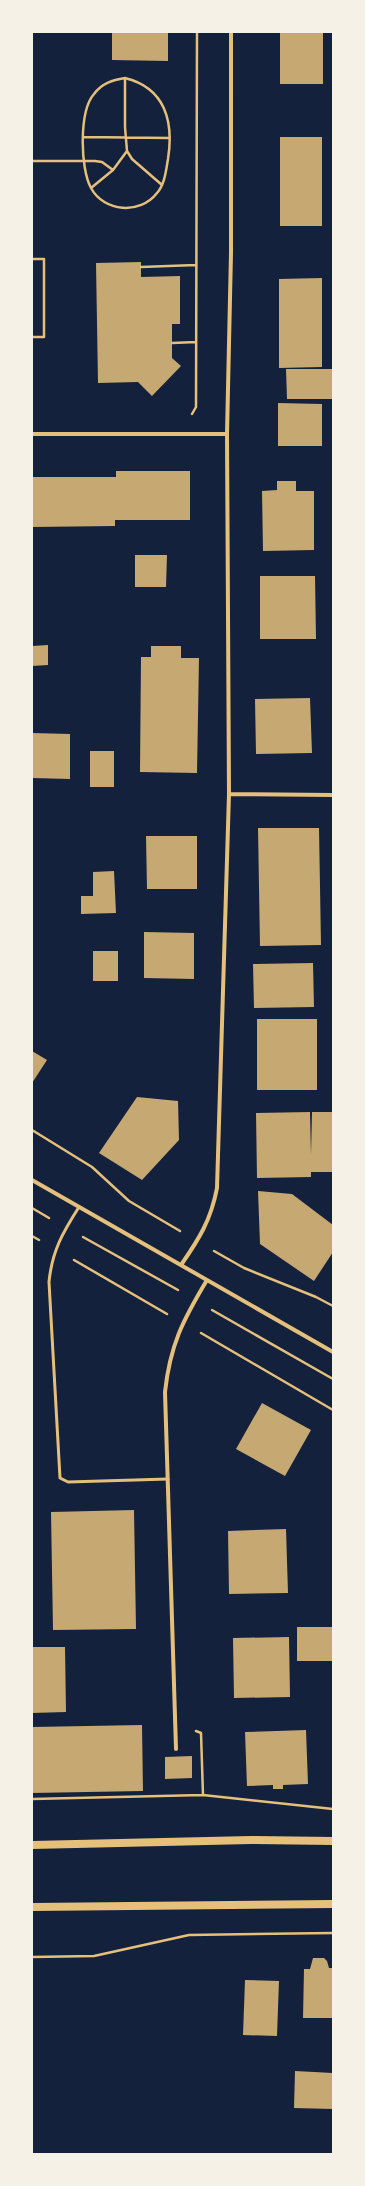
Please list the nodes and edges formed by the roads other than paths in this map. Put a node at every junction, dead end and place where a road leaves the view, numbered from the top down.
1 (231, 32) edge
2 (32, 434) edge
3 (227, 434) junction
4 (229, 794) junction
5 (333, 795) edge
6 (32, 1180) edge
7 (79, 1206) junction
8 (181, 1265) junction
9 (207, 1280) junction
10 (333, 1352) edge
11 (168, 1479) junction
12 (176, 1749) dead end
13 (333, 1841) edge
14 (32, 1845) edge
15 (333, 1904) edge
16 (32, 1907) edge

1 - 3 street
2 - 3 street
3 - 4 street
4 - 5 street
4 - 8 street
6 - 7 street
7 - 8 street
7 - 11 lane
8 - 9 street
9 - 10 street
9 - 11 street
11 - 12 street
13 - 14 main road
15 - 16 main road

